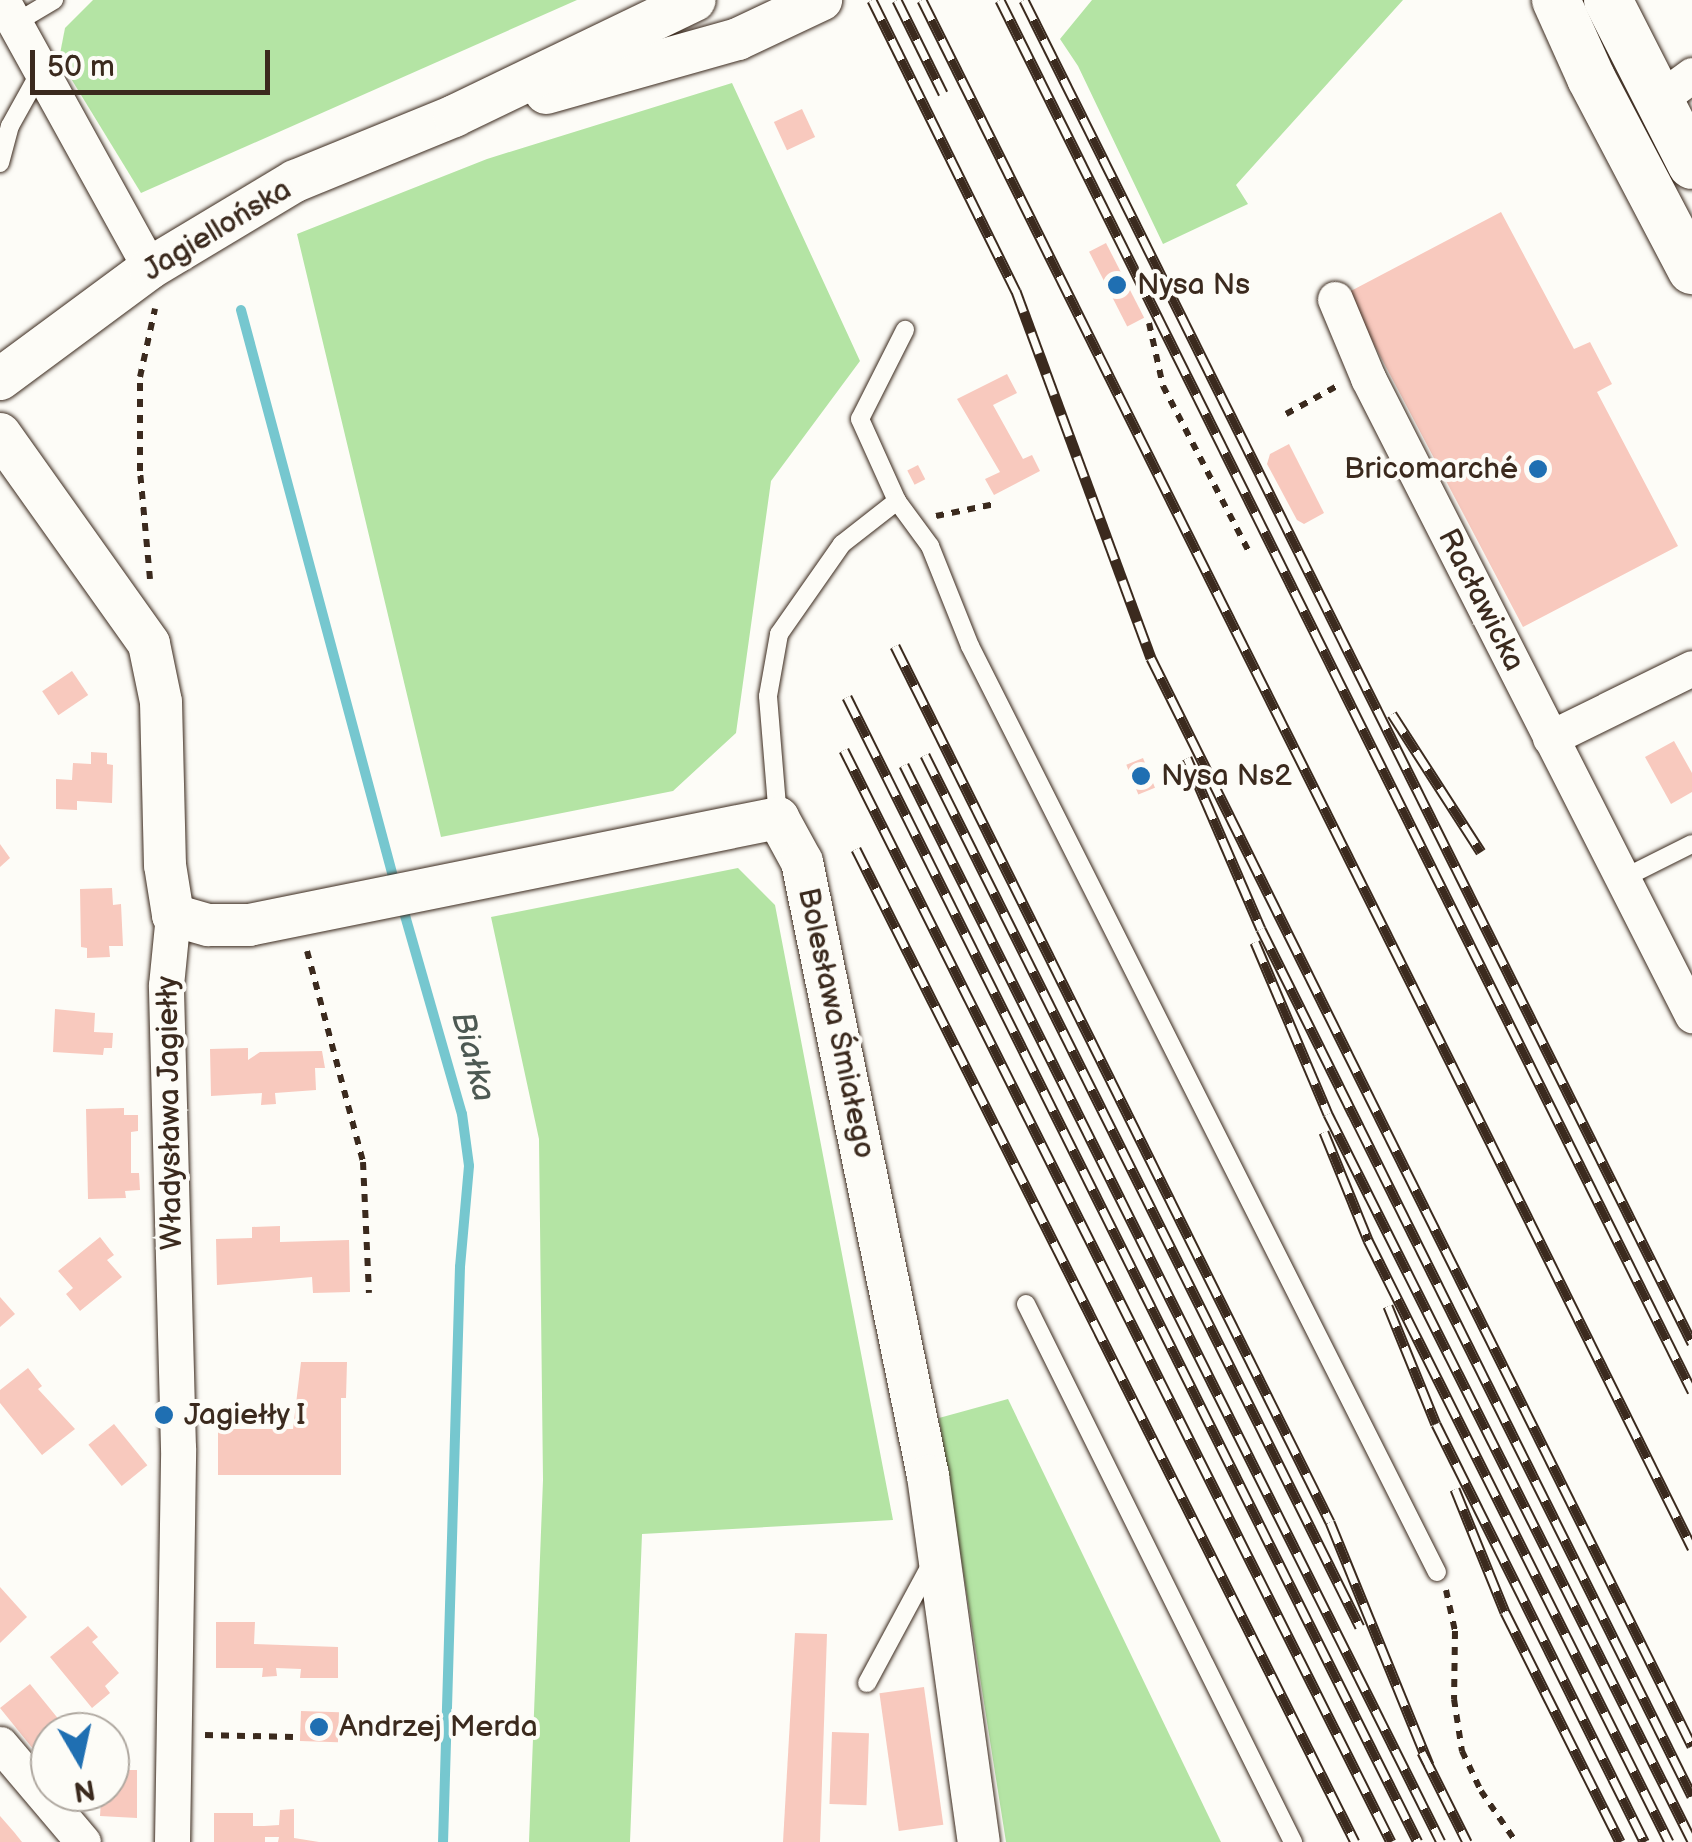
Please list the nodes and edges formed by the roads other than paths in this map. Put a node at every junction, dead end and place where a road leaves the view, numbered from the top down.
1 (54, 0) edge
2 (696, 0) edge
3 (821, 0) edge
4 (1556, 0) edge
5 (1608, 0) edge
6 (6, 17) edge
7 (42, 70) junction
8 (1675, 87) edge
9 (454, 116) junction
10 (0, 163) edge
11 (1692, 165) edge
12 (150, 268) junction
13 (1692, 270) edge
14 (1335, 299) dead end
15 (906, 330) dead end
16 (0, 379) edge
17 (0, 434) edge
18 (897, 501) junction
19 (1692, 668) edge
20 (1550, 738) junction
21 (778, 818) junction
22 (1692, 844) edge
23 (1622, 879) junction
24 (172, 915) junction
25 (1692, 1015) edge
26 (1026, 1304) dead end
27 (938, 1551) junction
28 (1437, 1572) road end
29 (867, 1682) dead end
30 (0, 1744) edge
31 (83, 1842) edge
32 (172, 1842) edge
33 (979, 1842) edge
34 (1293, 1842) edge

1 - 6 lane
2 - 9 street, Jagiellońska
3 - 9 street, Jagiellońska
4 - 13 main road
5 - 8 main road
6 - 7 street
7 - 10 lane
7 - 12 street
8 - 11 main road
9 - 12 street, Jagiellońska
12 - 16 street, Jagiellońska
14 - 20 street, Racławicka
15 - 18 lane
17 - 24 street, Władysława Jagiełły
18 - 21 lane
18 - 28 lane
19 - 20 street
20 - 23 street, Racławicka
21 - 24 street
21 - 27 street, Bolesława Śmiałego
22 - 23 lane
23 - 25 street, Racławicka
24 - 32 street, Władysława Jagiełły
26 - 34 lane
27 - 29 lane
27 - 33 street, Bolesława Śmiałego
30 - 31 street

